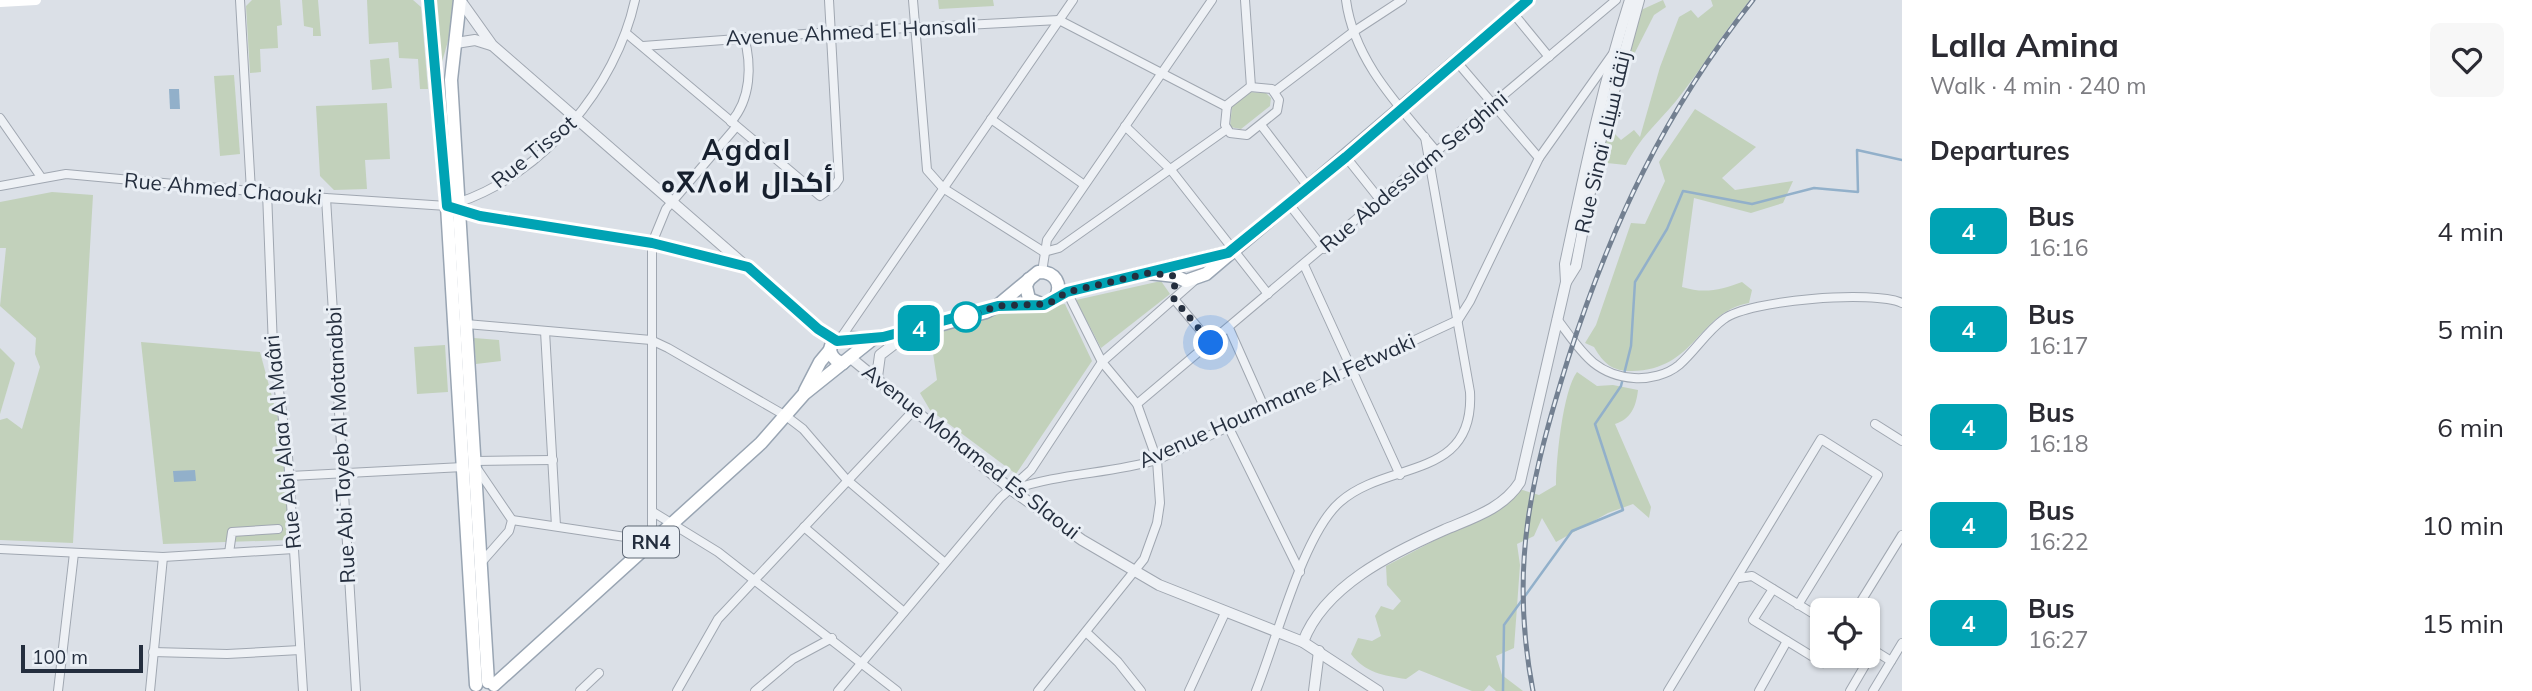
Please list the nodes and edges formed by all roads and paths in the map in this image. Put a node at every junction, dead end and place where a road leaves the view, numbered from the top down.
1 (36, 0) edge
2 (240, 0) edge
3 (429, 0) edge
4 (460, 0) edge
5 (635, 0) edge
6 (829, 0) edge
7 (913, 0) edge
8 (1073, 0) edge
9 (1212, 0) edge
10 (1245, 0) edge
11 (1346, 0) edge
12 (1402, 0) edge
13 (1528, 0) edge
14 (1616, 0) edge
15 (1630, 0) edge
16 (1639, 0) edge
17 (0, 2) edge
18 (1513, 13) junction
19 (1059, 20) junction
20 (914, 28) junction
21 (831, 32) junction
22 (1353, 32) junction
23 (626, 33) junction
24 (744, 37) junction
25 (456, 43) junction
26 (492, 45) junction
27 (643, 46) junction
28 (1612, 55) junction
29 (1549, 57) junction
30 (1457, 62) junction
31 (1163, 75) junction
32 (1251, 86) junction
33 (1274, 92) junction
34 (1493, 105) junction
35 (1227, 107) junction
36 (1401, 109) junction
37 (0, 118) edge
38 (578, 118) junction
39 (991, 119) junction
40 (734, 125) junction
41 (1261, 125) junction
42 (1125, 126) junction
43 (1227, 129) junction
44 (1425, 137) junction
45 (1437, 152) junction
46 (1346, 157) junction
47 (1539, 158) junction
48 (1429, 159) junction
49 (1171, 170) junction
50 (41, 177) junction
51 (1083, 184) junction
52 (0, 186) edge
53 (1309, 187) junction
54 (943, 188) junction
55 (251, 191) junction
56 (267, 192) junction
57 (326, 198) junction
58 (673, 201) junction
59 (1381, 201) junction
60 (1289, 204) junction
61 (456, 206) junction
62 (652, 243) junction
63 (1324, 249) junction
64 (1230, 251) junction
65 (1044, 252) junction
66 (1208, 263) junction
67 (1304, 265) junction
68 (748, 267) junction
69 (1042, 272) junction
70 (1177, 273) junction
71 (1029, 279) junction
72 (1195, 280) junction
73 (1566, 282) junction
74 (1060, 293) junction
75 (1268, 295) junction
76 (1174, 299) junction
77 (1902, 303) edge
78 (1040, 305) junction
79 (998, 306) junction
80 (1557, 318) junction
81 (1458, 320) junction
82 (466, 324) junction
83 (918, 328) junction
84 (1229, 328) junction
85 (545, 331) junction
86 (874, 338) junction
87 (651, 341) junction
88 (837, 343) junction
89 (1211, 343) junction
90 (849, 359) junction
91 (1102, 362) junction
92 (1353, 368) junction
93 (877, 377) junction
94 (804, 394) junction
95 (1137, 404) junction
96 (915, 409) junction
97 (1265, 409) junction
98 (786, 416) junction
99 (1875, 424) dead end
100 (1228, 426) junction
101 (1902, 441) edge
102 (553, 460) junction
103 (1157, 460) junction
104 (471, 465) junction
105 (342, 474) junction
106 (1400, 475) junction
107 (290, 476) junction
108 (846, 479) junction
109 (1012, 490) junction
110 (653, 512) junction
111 (512, 520) junction
112 (671, 523) junction
113 (556, 526) junction
114 (804, 527) junction
115 (278, 529) dead end
116 (1902, 535) edge
117 (652, 541) junction
118 (0, 549) edge
119 (294, 549) junction
120 (74, 553) junction
121 (229, 553) junction
122 (163, 557) junction
123 (480, 564) junction
124 (945, 564) junction
125 (1134, 572) junction
126 (1300, 572) junction
127 (1739, 578) junction
128 (754, 579) junction
129 (1773, 589) junction
130 (1863, 598) edge
131 (1798, 605) junction
132 (904, 612) junction
133 (1810, 612) edge
134 (1225, 613) junction
135 (1086, 632) junction
136 (1279, 632) junction
137 (832, 638) junction
138 (1787, 641) junction
139 (1303, 642) junction
140 (1902, 643) edge
141 (300, 650) junction
142 (1319, 651) junction
143 (153, 652) junction
144 (1810, 655) edge
145 (1896, 659) edge
146 (862, 662) junction
147 (1861, 668) edge
148 (599, 673) dead end
149 (486, 687) edge
150 (58, 691) edge
151 (150, 691) edge
152 (303, 691) edge
153 (356, 691) edge
154 (580, 691) edge
155 (677, 691) edge
156 (755, 691) edge
157 (838, 691) edge
158 (897, 691) edge
159 (1038, 691) edge
160 (1141, 691) edge
161 (1189, 691) edge
162 (1256, 691) edge
163 (1314, 691) edge
164 (1378, 691) edge
165 (1668, 691) edge
166 (1759, 691) edge
167 (1850, 691) edge
168 (1873, 691) edge

1 - 17 main road
2 - 55 street
3 - 61 main road
4 - 25 main road
4 - 26 street
5 - 23 street, Rue Tissot
6 - 21 street
7 - 20 street
8 - 19 street
9 - 31 street
10 - 32 street
11 - 22 street
12 - 22 street
13 - 18 main road, RN4
14 - 29 street, Rue Abdesslam Serghini
15 - 28 street, Rue Sinaï زنقة سيناء
16 - 73 street, Rue Sinaï زنقة سيناء
18 - 29 street
18 - 30 main road, RN4
19 - 20 street, Avenue Ahmed El Hansali
19 - 31 street
19 - 39 street
20 - 21 street, Avenue Ahmed El Hansali
20 - 54 street
21 - 24 street, Avenue Ahmed El Hansali
21 - 40 street
22 - 33 street
22 - 36 street
23 - 27 street
23 - 38 street, Rue Tissot
24 - 27 street, Avenue Ahmed El Hansali
24 - 40 street
25 - 26 street
25 - 61 main road
26 - 38 street
27 - 40 street
28 - 47 street
28 - 73 street, Rue Sinaï زنقة سيناء
29 - 34 street, Rue Abdesslam Serghini
30 - 34 street
30 - 36 main road, RN4
31 - 35 street
31 - 42 street
32 - 33 street
32 - 35 street
33 - 41 street
34 - 45 street, Rue Abdesslam Serghini
34 - 47 street
35 - 43 street
36 - 44 street
36 - 46 main road, RN4
37 - 50 street
38 - 58 street
38 - 61 street, Rue Tissot
39 - 51 street
39 - 54 street
40 - 58 street
41 - 43 street
41 - 53 street
42 - 49 street
42 - 51 street
43 - 49 street
44 - 45 street
44 - 48 street
45 - 48 street, Rue Abdesslam Serghini
46 - 53 main road, RN4
46 - 59 street
47 - 81 street
48 - 59 street, Rue Abdesslam Serghini
48 - 81 street
49 - 64 street
49 - 65 street
50 - 52 street, Rue Ahmed Chaouki
50 - 55 street, Rue Ahmed Chaouki
51 - 65 street
53 - 60 main road, RN4
54 - 65 street
54 - 88 street
55 - 56 street, Rue Ahmed Chaouki
56 - 57 street, Rue Ahmed Chaouki
56 - 107 street, Rue Abi Alaa Al Maâri
57 - 61 street, Rue Ahmed Chaouki
57 - 105 street, Rue Abi Tayeb Al Motanabbi
58 - 62 street
58 - 68 street
59 - 63 street, Rue Abdesslam Serghini
60 - 63 street
60 - 64 main road, RN4
61 - 62 street, Rue Ahmed Chaouki
61 - 82 main road
61 - 104 main road
62 - 68 street, Rue Ahmed Chaouki
62 - 87 street
63 - 67 street, Rue Abdesslam Serghini
64 - 66 main road, RN4
64 - 75 street
65 - 69 street
66 - 70 main road, RN4
66 - 72 main road, RN4
67 - 75 street, Rue Abdesslam Serghini
67 - 92 street
68 - 88 street
69 - 71 main road, RN4
69 - 74 main road
70 - 72 main road, RN4
70 - 74 main road, RN4
70 - 76 street
71 - 78 main road
71 - 79 main road, RN4
72 - 76 street
73 - 80 street, Rue Sinaï زنقة سيناء
74 - 78 main road, RN4
74 - 91 street
75 - 84 street, Rue Abdesslam Serghini
76 - 89 street
76 - 91 street
77 - 80 street
78 - 79 main road, RN4
79 - 83 main road, RN4
80 - 139 street, Rue Sinaï زنقة سيناء
81 - 92 street, Avenue Hoummane Al Fetwaki
81 - 106 street
82 - 85 street
82 - 104 main road
83 - 86 main road, RN4
83 - 93 street
84 - 89 street, Rue Abdesslam Serghini
84 - 97 street
85 - 87 street
85 - 102 street
86 - 88 main road, RN4
86 - 90 main road, RN4
87 - 98 street
87 - 110 street
88 - 90 main road
88 - 90 main road
88 - 94 main road, RN4
89 - 95 street, Rue Abdesslam Serghini
90 - 93 street, Avenue Mohamed Es Slaoui
90 - 94 main road, RN4
91 - 95 street
91 - 109 street
92 - 97 street, Avenue Hoummane Al Fetwaki
92 - 106 street
93 - 96 street, Avenue Mohamed Es Slaoui
94 - 98 main road, RN4
95 - 103 street
96 - 108 street
96 - 109 street, Avenue Mohamed Es Slaoui
97 - 100 street, Avenue Hoummane Al Fetwaki
98 - 108 street
98 - 112 main road, RN4
99 - 101 street
100 - 103 street, Avenue Hoummane Al Fetwaki
100 - 126 street
102 - 104 street
102 - 113 street
103 - 109 street, Avenue Hoummane Al Fetwaki
103 - 125 street
104 - 105 street
104 - 111 street
104 - 123 main road
104 - 149 main road
105 - 107 street
105 - 153 street, Rue Abi Tayeb Al Motanabbi
106 - 126 street
107 - 119 street, Rue Abi Alaa Al Maâri
108 - 114 street
108 - 124 street
109 - 124 street
109 - 125 street, Avenue Mohamed Es Slaoui
110 - 112 street
110 - 117 street
111 - 113 street
111 - 123 street
112 - 117 main road, RN4
112 - 128 street
113 - 117 street
114 - 128 street
114 - 132 street
115 - 121 street
116 - 130 street
117 - 149 main road, RN4
118 - 120 street
119 - 121 street
119 - 141 street, Rue Abi Alaa Al Maâri
120 - 122 street
120 - 150 street
121 - 122 street
122 - 143 street
123 - 149 main road
124 - 132 street
125 - 134 street, Avenue Mohamed Es Slaoui
125 - 135 street
126 - 136 street
127 - 129 street
127 - 131 street
127 - 165 street
128 - 137 street
128 - 155 street
129 - 131 street
129 - 138 street
131 - 133 street
132 - 146 street
134 - 136 street, Avenue Mohamed Es Slaoui
134 - 161 street
135 - 159 street
135 - 160 street
136 - 139 street, Avenue Mohamed Es Slaoui
136 - 162 street
137 - 146 street
137 - 156 street
138 - 144 street
138 - 166 street
139 - 142 street, Avenue Mohamed Es Slaoui
140 - 145 street
141 - 143 street
141 - 152 street, Rue Abi Alaa Al Maâri
142 - 163 street
142 - 164 street, Avenue Mohamed Es Slaoui
143 - 151 street
145 - 168 street
146 - 157 street
146 - 158 street
147 - 167 street
148 - 154 street

